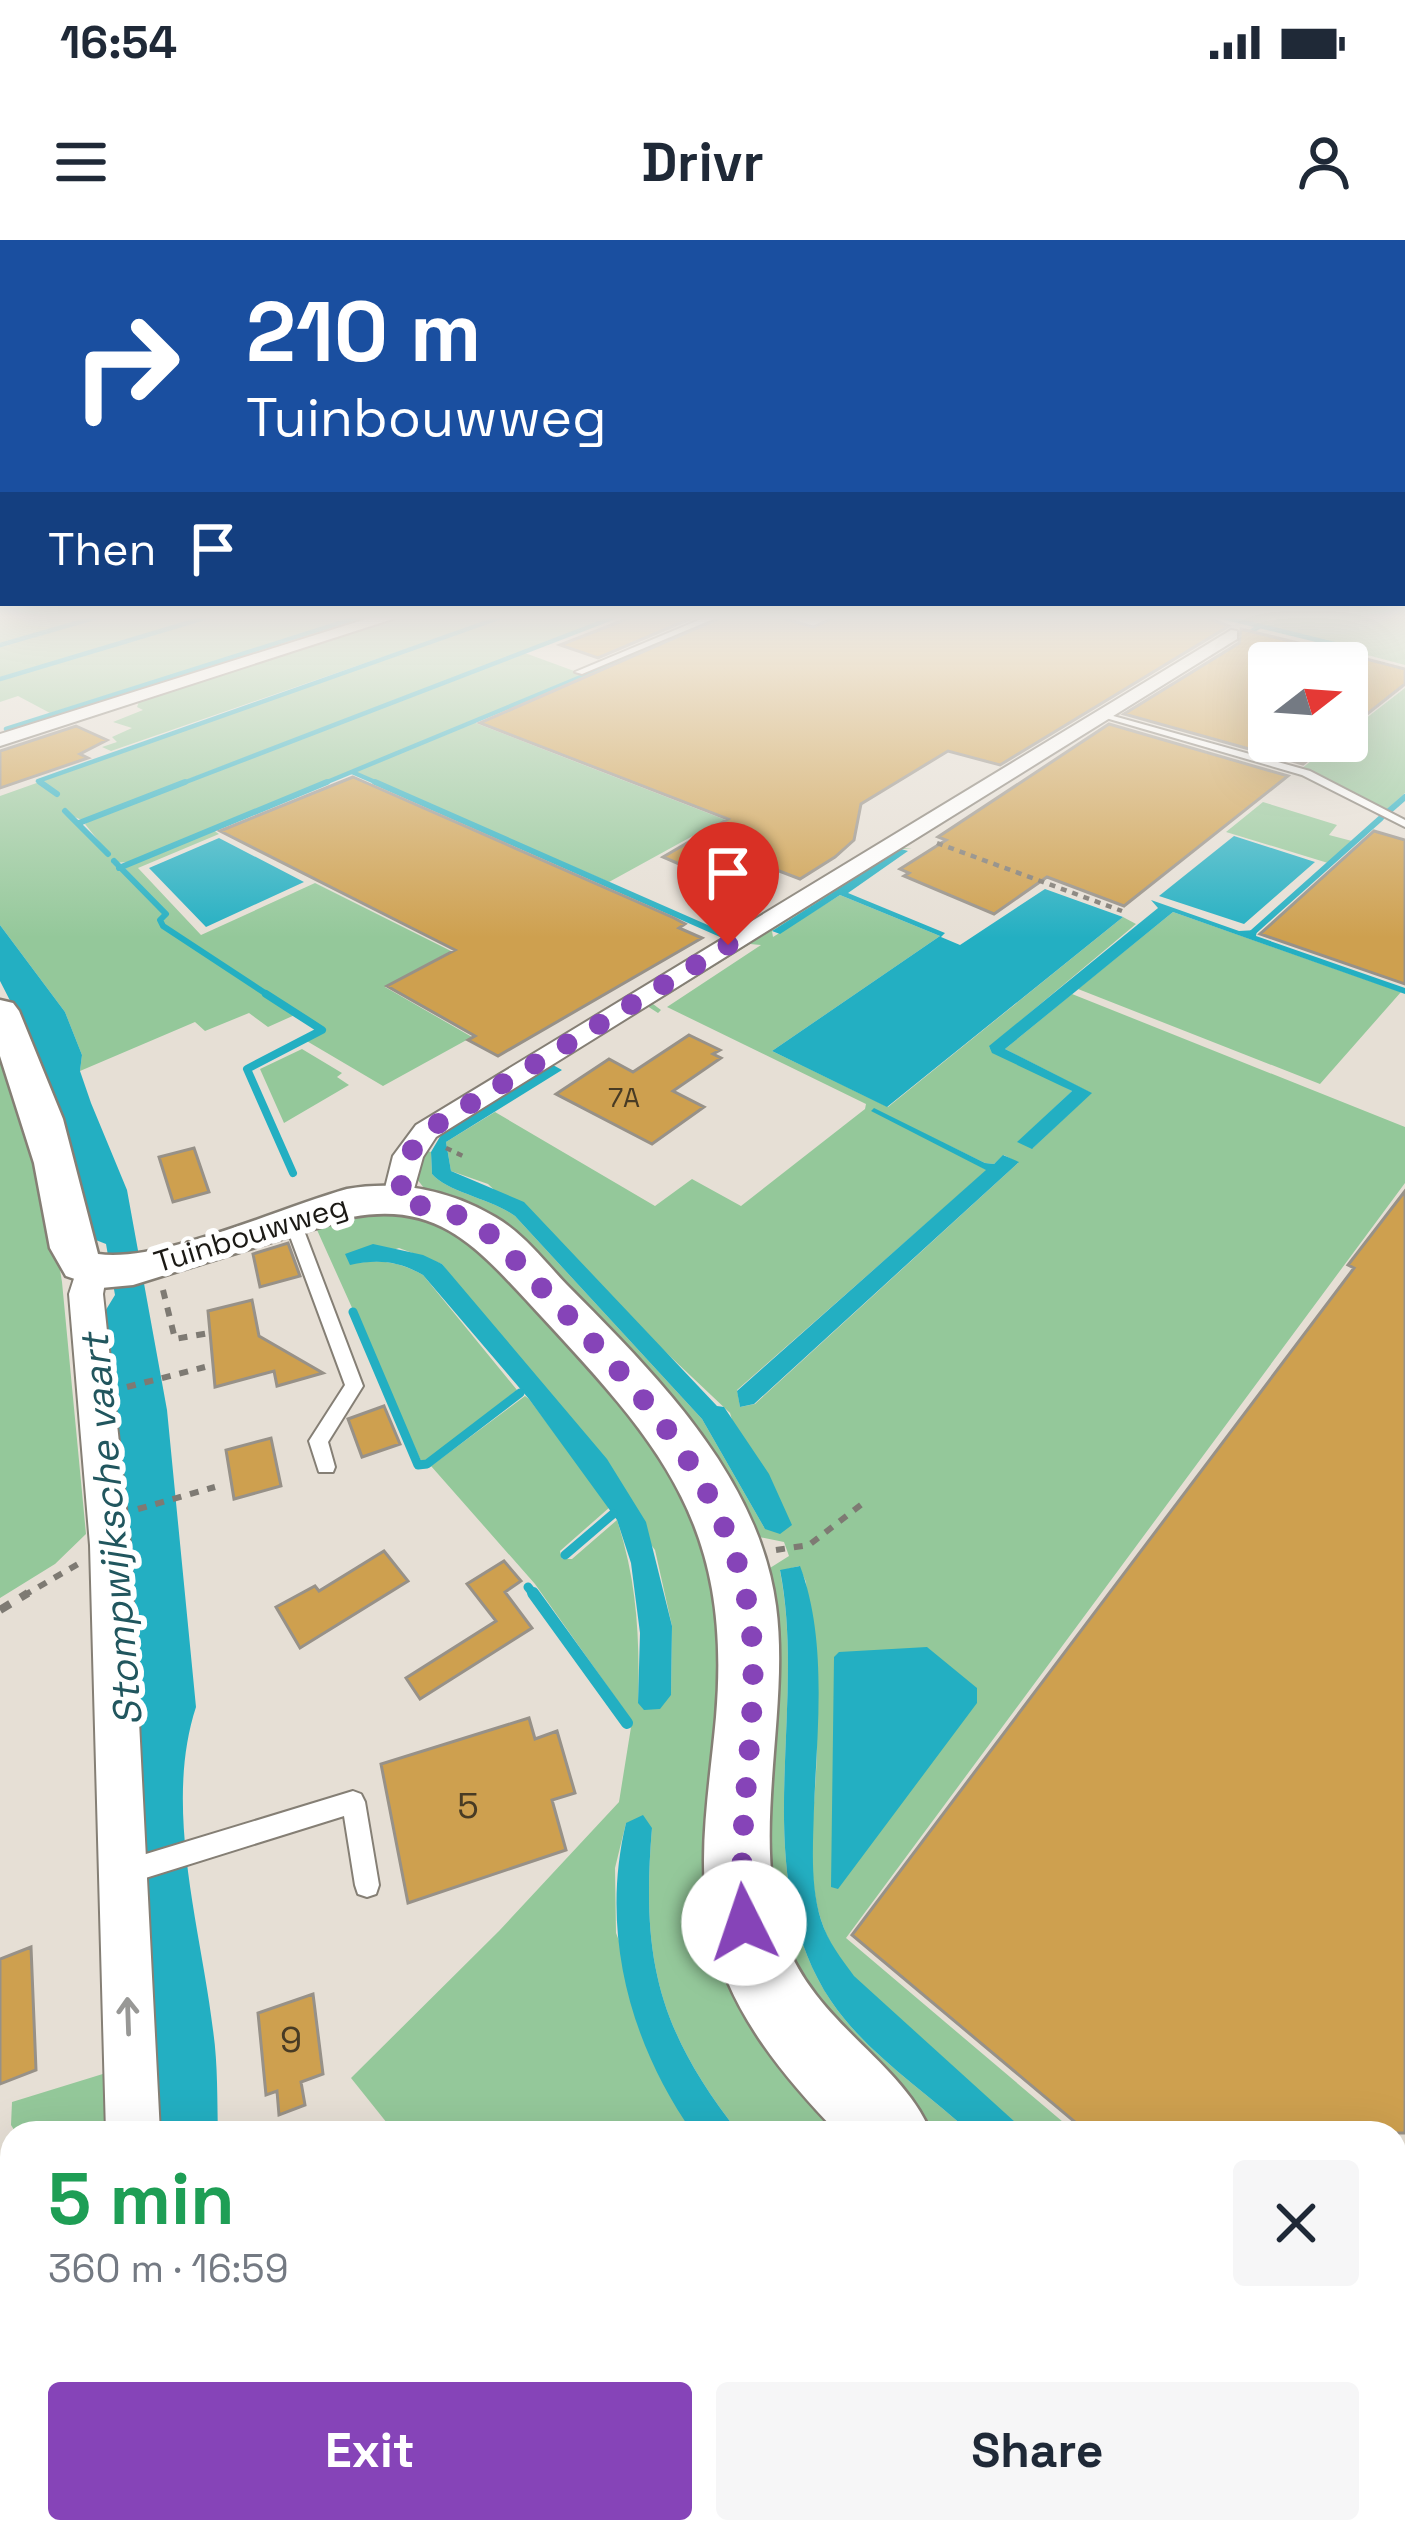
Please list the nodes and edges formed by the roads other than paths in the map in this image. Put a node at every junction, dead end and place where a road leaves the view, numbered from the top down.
1 (54, 722) edge
2 (1103, 722) edge
3 (1131, 722) edge
4 (1, 739) edge
5 (1405, 824) edge
6 (0, 1011) edge
7 (398, 1200) junction
8 (292, 1220) junction
9 (98, 1272) junction
10 (326, 1467) dead end
11 (132, 1870) junction
12 (367, 1886) dead end
13 (133, 2121) edge
14 (880, 2121) edge

1 - 4 street
2 - 7 street, Tuinbouwweg
3 - 5 lane
6 - 9 street
7 - 8 street, Tuinbouwweg
7 - 14 street
8 - 9 street, Tuinbouwweg
8 - 10 lane
9 - 11 street
11 - 12 lane
13 -> 11 street

